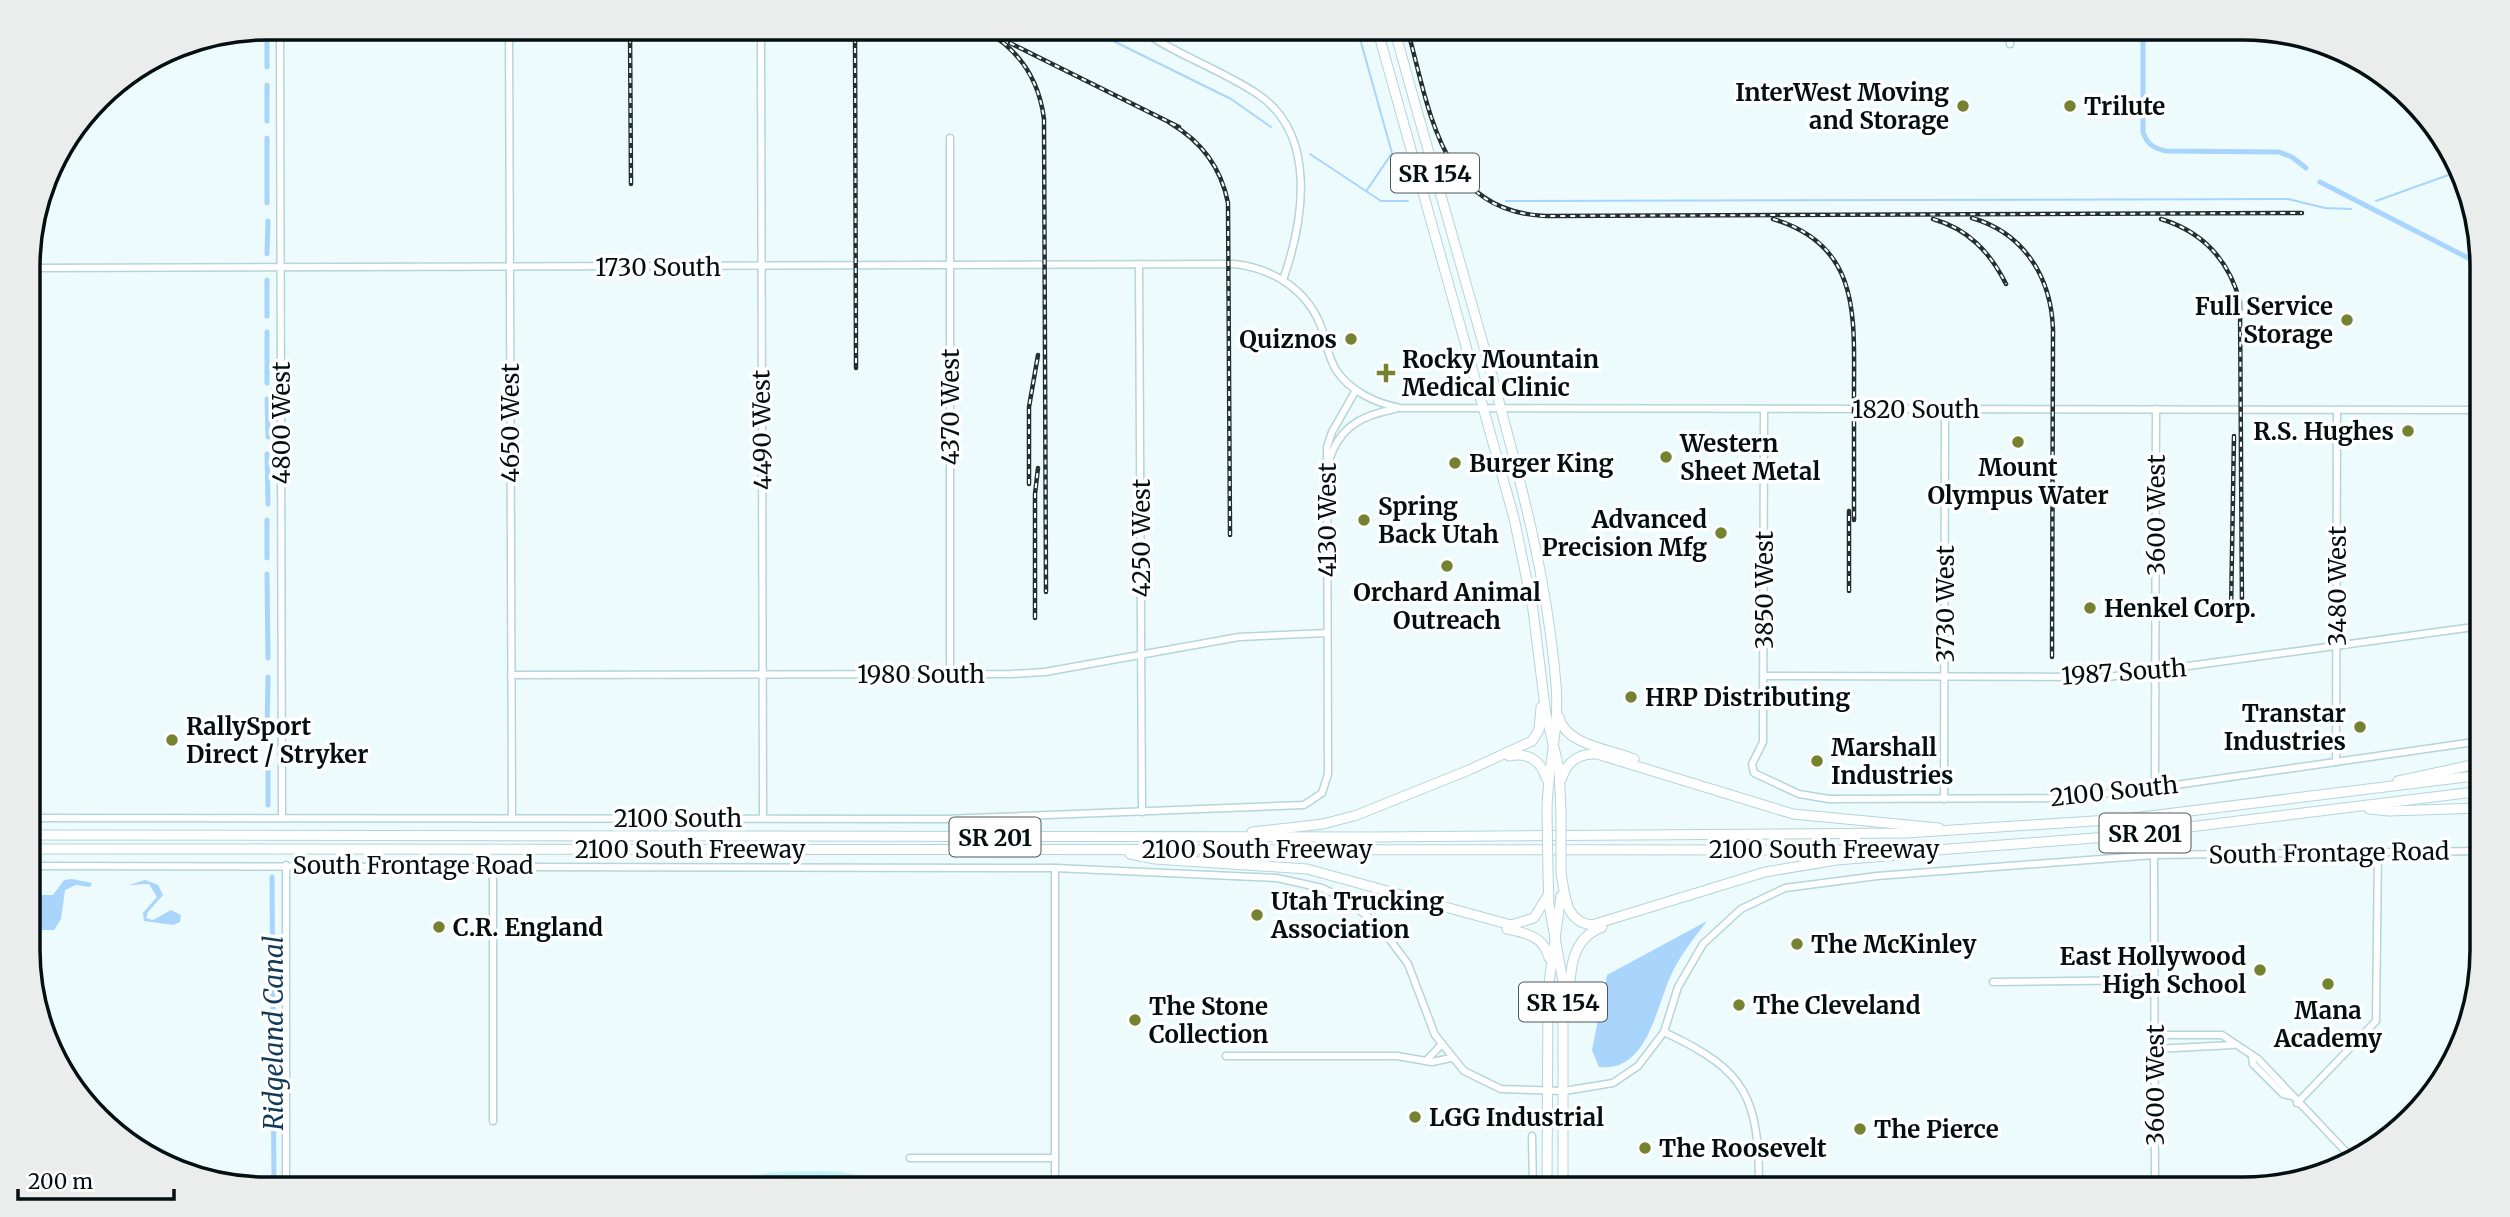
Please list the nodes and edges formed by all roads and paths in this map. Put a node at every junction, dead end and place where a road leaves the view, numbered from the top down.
1 (280, 40) edge
2 (509, 40) edge
3 (1160, 40) edge
4 (1380, 40) edge
5 (1397, 40) edge
6 (2010, 40) edge
7 (761, 42) dead end
8 (2010, 44) dead end
9 (950, 138) dead end
10 (1139, 264) junction
11 (949, 265) junction
12 (760, 266) junction
13 (281, 267) junction
14 (509, 267) junction
15 (41, 268) edge
16 (1283, 280) junction
17 (1356, 390) junction
18 (1400, 408) junction
19 (1501, 408) junction
20 (1486, 409) junction
21 (1764, 409) junction
22 (1945, 409) junction
23 (2156, 409) junction
24 (2337, 410) junction
25 (2470, 410) edge
26 (1326, 470) junction
27 (2470, 628) edge
28 (1327, 633) junction
29 (2336, 646) junction
30 (1142, 655) junction
31 (2155, 673) junction
32 (762, 674) junction
33 (511, 675) junction
34 (950, 675) junction
35 (1764, 676) junction
36 (1542, 678) junction
37 (1945, 678) junction
38 (1557, 710) junction
39 (1553, 742) junction
40 (2470, 743) edge
41 (2336, 762) junction
42 (2470, 766) edge
43 (1752, 769) joint
44 (1469, 770) junction
45 (1671, 775) junction
46 (2470, 777) edge
47 (1547, 783) junction
48 (1561, 783) junction
49 (2155, 788) junction
50 (2470, 792) edge
51 (1322, 793) joint
52 (1944, 800) junction
53 (2265, 803) junction
54 (2353, 807) junction
55 (2470, 808) edge
56 (1142, 812) junction
57 (40, 818) edge
58 (282, 818) junction
59 (512, 818) junction
60 (763, 818) junction
61 (1961, 831) junction
62 (40, 835) edge
63 (1088, 837) junction
64 (40, 849) edge
65 (1111, 850) junction
66 (1937, 850) junction
67 (2378, 851) junction
68 (2470, 851) edge
69 (2154, 855) junction
70 (286, 865) junction
71 (493, 865) junction
72 (40, 866) edge
73 (1055, 868) junction
74 (1562, 873) junction
75 (1548, 895) junction
76 (1419, 900) junction
77 (1654, 908) junction
78 (1555, 937) junction
79 (1550, 964) junction
80 (2155, 980) junction
81 (1993, 982) dead end
82 (1664, 1032) junction
83 (2155, 1035) junction
84 (1441, 1045) junction
85 (2233, 1045) junction
86 (2155, 1049) junction
87 (1226, 1056) dead end
88 (1451, 1058) junction
89 (1426, 1061) junction
90 (1564, 1069) junction
91 (1547, 1091) junction
92 (1564, 1091) junction
93 (2297, 1103) junction
94 (493, 1121) dead end
95 (1532, 1136) dead end
96 (2346, 1152) edge
97 (910, 1158) dead end
98 (1055, 1158) junction
99 (1533, 1176) edge
100 (1548, 1176) edge
101 (1563, 1176) edge
102 (1759, 1176) edge
103 (2155, 1176) edge
104 (286, 1177) edge
105 (1055, 1177) edge

1 - 13 street, 4800 West
2 - 14 street, 4650 West
3 - 16 street
4 - 20 highway, SR 154
5 - 19 highway, SR 154
6 - 8 street
7 - 12 street, 4490 West
9 - 11 street, 4370 West
10 - 11 street, 1730 South
10 - 16 street, 1730 South
10 - 30 street, 4250 West
11 - 12 street, 1730 South
11 - 34 street, 4370 West
12 - 14 street, 1730 South
12 - 32 street, 4490 West
13 - 14 street, 1730 South
13 - 15 street, 1730 South
13 - 58 street, 4800 West
14 - 33 street, 4650 West
16 - 17 street
17 - 18 street, 1820 South
17 - 26 street, 4130 West
18 - 20 street, 1820 South
18 - 26 street
19 - 20 street, 1820 South
19 - 21 street, 1820 South
19 - 38 highway, SR 154
20 - 36 highway, SR 154
21 - 22 street, 1820 South
21 - 35 street, 3850 West
22 - 23 street, 1820 South
22 - 37 street, 3730 West
23 - 24 street, 1820 South
23 - 31 street, 3600 West
24 - 25 street, 1820 South
24 - 29 street, 3480 West
26 - 28 street, 4130 West
27 - 29 street, 1987 South
28 - 30 street, 1980 South
28 - 51 street, 4130 West
29 - 31 street, 1987 South
29 - 41 street, 3480 West
30 - 34 street, 1980 South
30 - 56 street, 4250 West
31 - 37 street, 1987 South
31 - 49 street, 3600 West
32 - 33 street, 1980 South
32 - 34 street, 1980 South
32 - 60 street, 4490 West
33 - 59 street, 4650 West
35 - 37 street, 1987 South
35 - 43 street, 3850 West
36 - 39 highway, SR 154
36 - 44 highway
37 - 52 street, 3730 West
38 - 39 highway, SR 154
38 - 45 highway
39 - 47 highway, SR 154
39 - 48 highway, SR 154
40 - 41 street, 2100 South
41 - 49 street, 2100 South
42 - 53 highway
43 - 52 street, 2100 South
44 - 47 highway
44 - 63 highway
45 - 48 highway
45 - 61 highway
46 - 53 highway, 2100 South Freeway / SR 201
47 - 75 highway, SR 154, bridge
48 - 74 highway, SR 154, bridge
49 - 52 street, 2100 South
50 - 54 highway, 2100 South Freeway / SR 201
51 - 56 street, 2100 South
53 - 61 highway, 2100 South Freeway / SR 201
54 - 55 highway
54 - 66 highway, 2100 South Freeway / SR 201
56 - 60 street, 2100 South
57 - 58 street, 2100 South
58 - 59 street, 2100 South
59 - 60 street, 2100 South
61 - 63 highway, 2100 South Freeway / SR 201
62 - 63 highway, 2100 South Freeway / SR 201
64 - 65 highway, 2100 South Freeway / SR 201
65 - 66 highway, 2100 South Freeway / SR 201
65 - 76 highway
66 - 77 highway
67 - 68 street, South Frontage Road
67 - 69 street, South Frontage Road
67 - 93 street
69 - 80 street, 3600 West
69 - 82 street, South Frontage Road
70 - 71 street, South Frontage Road
70 - 72 street, South Frontage Road
70 - 104 street
71 - 73 street, South Frontage Road
71 - 94 street
73 - 84 street, South Frontage Road
73 - 98 street
74 - 77 highway
74 - 78 highway, SR 154
75 - 76 highway
75 - 78 highway, SR 154
76 - 79 highway
77 - 90 highway
78 - 79 highway, SR 154
78 - 90 highway, SR 154
79 - 91 highway, SR 154
80 - 81 street
80 - 83 street, 3600 West
82 - 92 street, South Frontage Road
82 - 102 street
83 - 85 street
83 - 86 street, 3600 West
84 - 88 street, South Frontage Road
84 - 89 street
85 - 86 street
85 - 93 street
86 - 103 street, 3600 West
87 - 89 street
88 - 89 street
88 - 91 street, South Frontage Road
90 - 92 highway, SR 154
91 - 92 street, South Frontage Road
91 - 100 highway, SR 154
92 - 101 highway, SR 154
93 - 96 street
95 - 99 street
97 - 98 street
98 - 105 street

